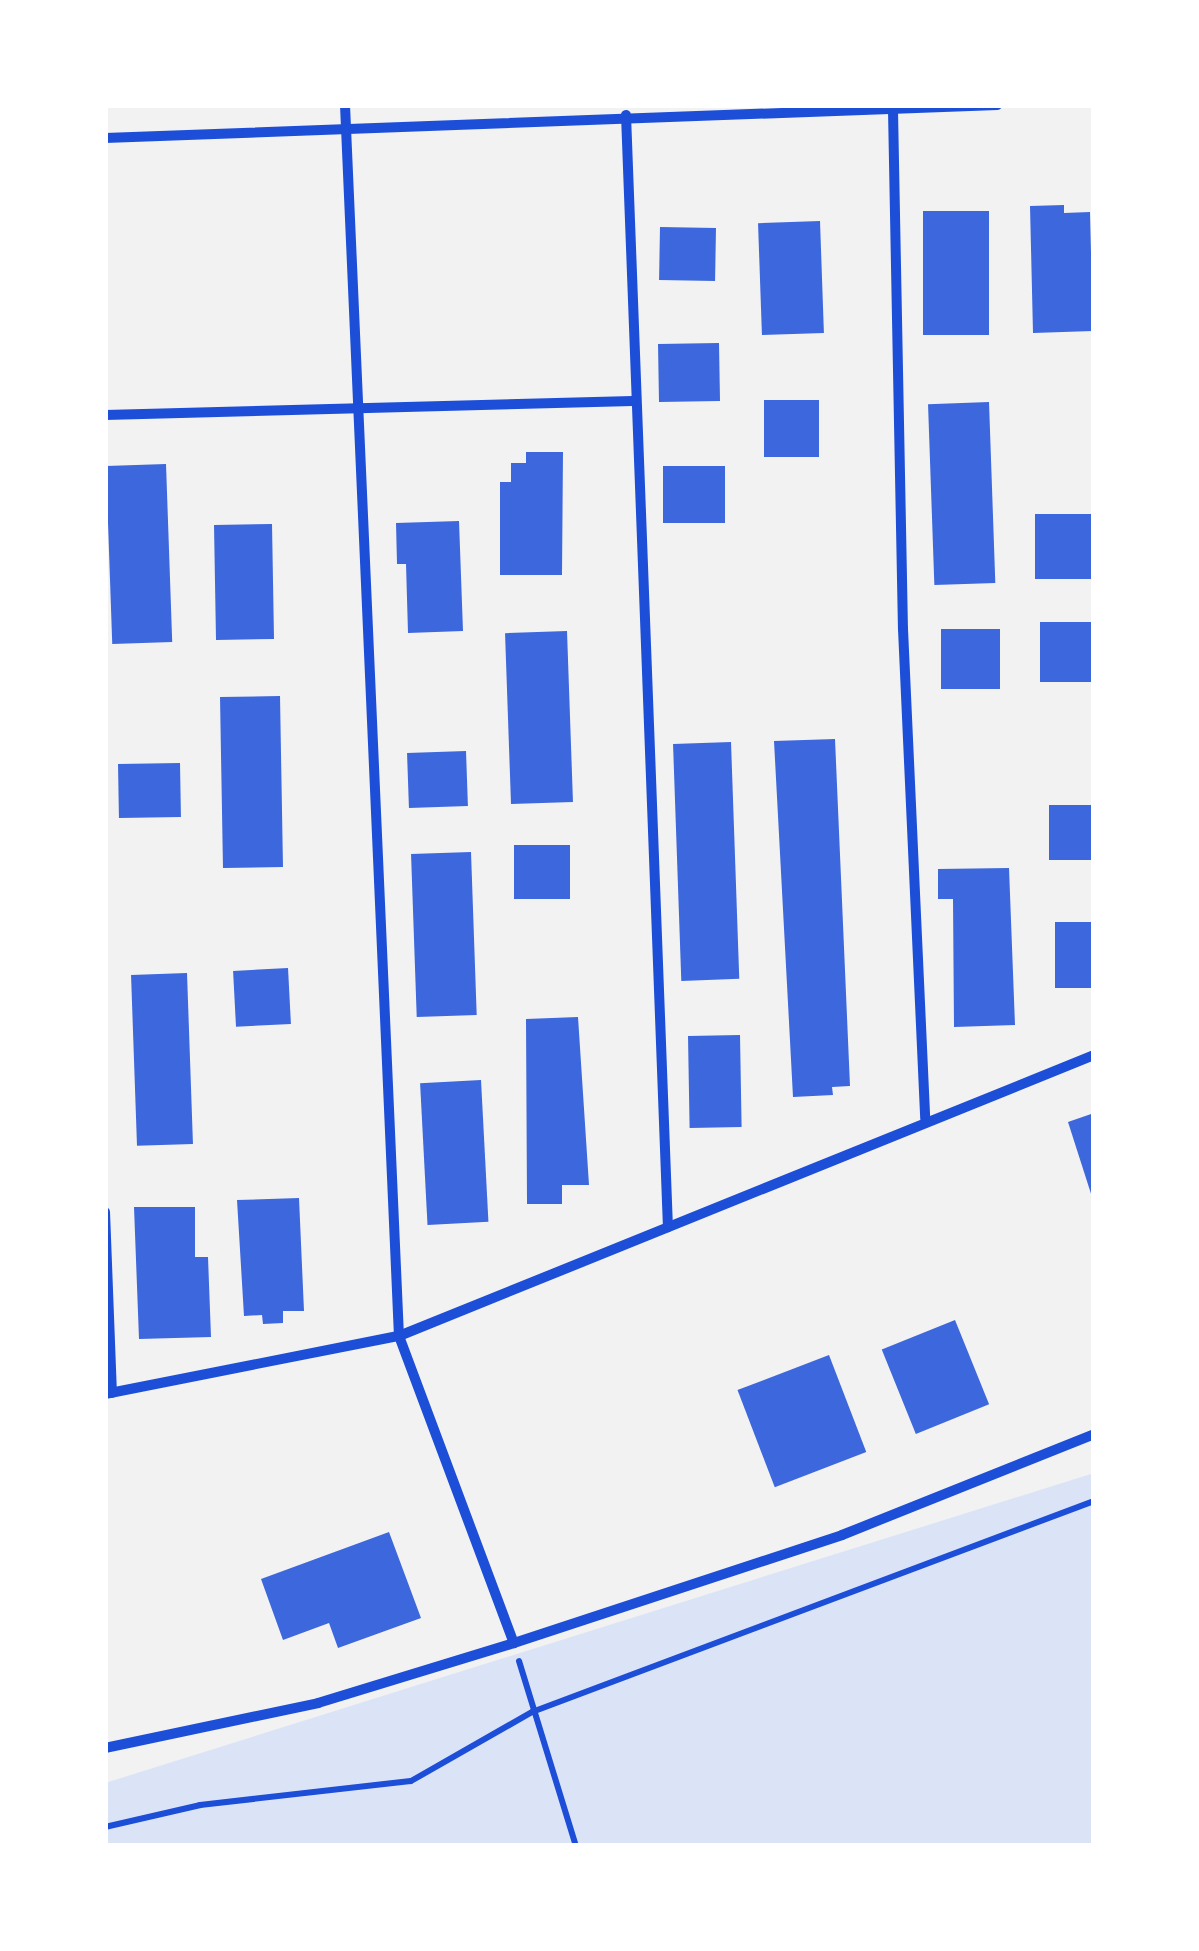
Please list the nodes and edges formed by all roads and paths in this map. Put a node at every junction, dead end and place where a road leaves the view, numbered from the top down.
1 (345, 105) edge
2 (996, 105) edge
3 (893, 110) junction
4 (626, 115) junction
5 (346, 129) junction
6 (105, 138) edge
7 (632, 400) junction
8 (355, 405) junction
9 (105, 415) edge
10 (1094, 1055) edge
11 (925, 1119) junction
12 (105, 1212) edge
13 (668, 1227) junction
14 (400, 1336) junction
15 (108, 1393) edge
16 (1094, 1434) edge
17 (1094, 1501) edge
18 (514, 1643) junction
19 (532, 1712) junction
20 (105, 1748) edge
21 (105, 1827) edge
22 (576, 1846) edge

1 - 5 street
2 - 3 street
3 - 4 street
3 - 11 street
4 - 5 street
4 - 7 street
5 - 6 street
5 - 8 street
7 - 8 street
7 - 13 street
8 - 9 street
8 - 14 street
10 - 11 street
11 - 13 street
12 - 15 street
13 - 14 street
14 - 15 street
14 - 18 street
16 - 18 street
17 - 19 path
18 - 19 path
18 - 20 street
19 - 21 path
19 - 22 path

